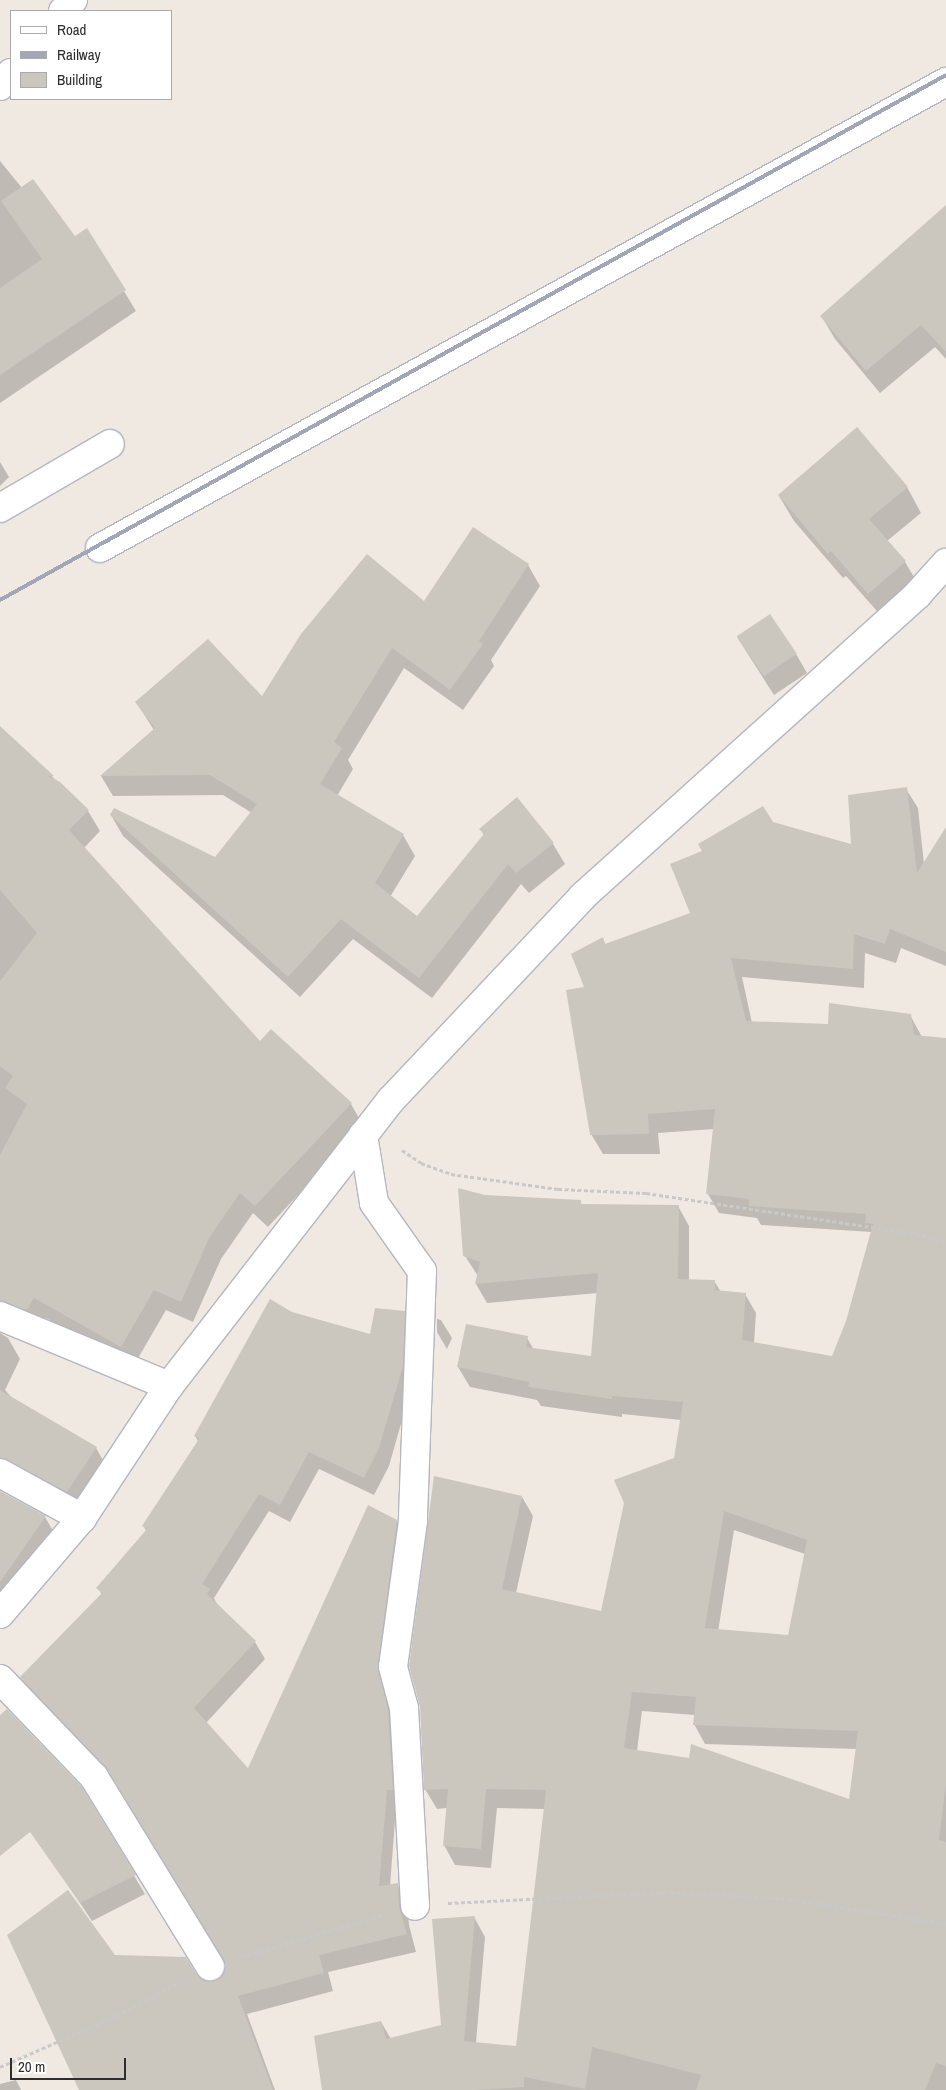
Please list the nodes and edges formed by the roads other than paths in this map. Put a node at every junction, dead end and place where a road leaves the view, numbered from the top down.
1 (73, 0) edge
2 (64, 10) edge
3 (10, 74) edge
4 (946, 82) edge
5 (0, 86) edge
6 (110, 444) dead end
7 (0, 508) edge
8 (100, 548) dead end
9 (946, 564) edge
10 (363, 1135) junction
11 (0, 1316) edge
12 (169, 1386) junction
13 (0, 1473) edge
14 (82, 1518) junction
15 (0, 1614) edge
16 (0, 1679) edge
17 (415, 1906) road end
18 (210, 1966) road end

1 - 2 street
3 - 5 street
4 - 8 street
6 - 7 street
9 - 10 street
10 - 12 street
10 - 17 street
11 - 12 street
12 - 14 street
13 - 14 street
14 - 15 street
16 - 18 street

